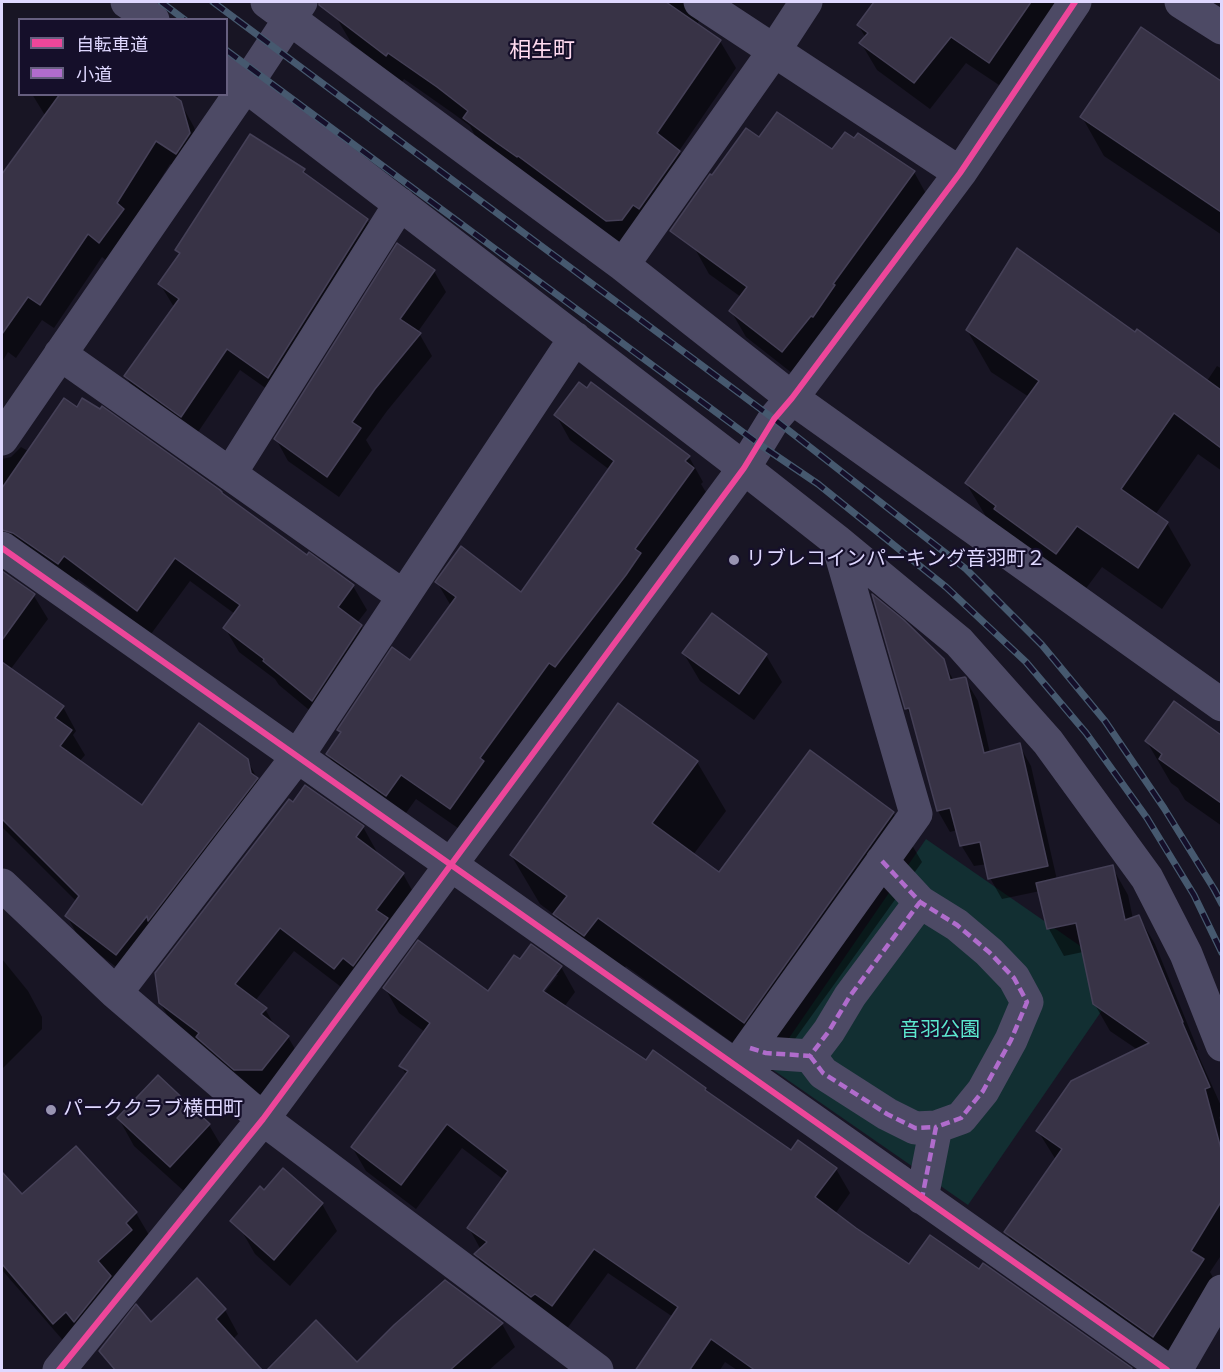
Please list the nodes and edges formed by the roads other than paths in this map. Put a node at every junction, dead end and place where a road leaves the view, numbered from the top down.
1 (127, 2) edge
2 (700, 2) edge
3 (806, 2) edge
4 (1075, 2) edge
5 (1181, 2) edge
6 (286, 7) edge
7 (150, 18) edge
8 (1221, 28) edge
9 (774, 51) junction
10 (236, 78) edge
11 (225, 96) edge
12 (960, 173) junction
13 (400, 204) junction
14 (623, 265) junction
15 (574, 338) junction
16 (60, 354) junction
17 (792, 398) junction
18 (2, 439) edge
19 (744, 468) junction
20 (230, 474) junction
21 (837, 541) junction
22 (2, 548) edge
23 (403, 596) junction
24 (1221, 705) edge
25 (297, 757) junction
26 (882, 861) junction
27 (451, 865) junction
28 (2, 885) edge
29 (920, 902) junction
30 (116, 993) junction
31 (1221, 1044) edge
32 (810, 1056) junction
33 (743, 1057) junction
34 (264, 1119) junction
35 (936, 1127) junction
36 (922, 1198) junction
37 (1221, 1291) edge
38 (59, 1371) edge
39 (597, 1371) edge
40 (1167, 1371) edge
41 (1176, 1371) edge

1 - 7 street
2 - 9 street
3 - 9 street
4 - 12 street
5 - 8 street
6 - 10 street
6 - 14 street
9 - 12 street
9 - 14 street
10 - 13 street
11 - 16 street
12 - 17 street
13 - 15 street
13 - 20 street
14 - 17 street
15 - 19 street
15 - 23 street
16 - 18 street
16 - 20 street
17 - 19 street
17 - 24 street
19 - 21 street
19 - 27 street
20 - 23 street
21 - 26 street
21 - 31 street
22 - 25 street
23 - 25 street
25 - 27 street
25 - 30 street
26 - 29 street
26 - 33 street
27 - 33 street
27 - 34 street
28 - 30 street
29 - 32 street
29 - 35 street
30 - 34 street
32 - 33 street
32 - 35 street
33 - 36 street
34 - 38 street
34 - 39 street
35 - 36 street
36 - 40 street
37 - 41 street

